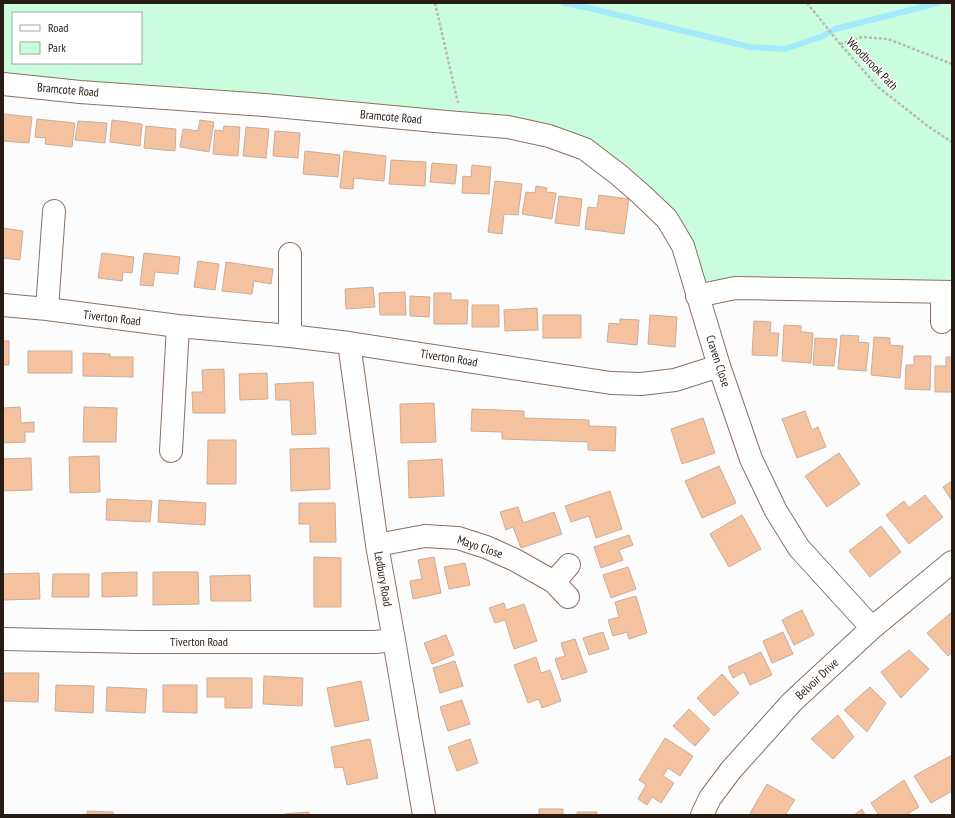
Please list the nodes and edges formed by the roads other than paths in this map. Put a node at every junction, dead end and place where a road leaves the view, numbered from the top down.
1 (3, 84) edge
2 (54, 211) dead end
3 (290, 254) dead end
4 (947, 292) edge
5 (697, 296) junction
6 (3, 306) edge
7 (47, 309) junction
8 (942, 322) dead end
9 (178, 326) junction
10 (290, 336) junction
11 (349, 343) junction
12 (719, 366) junction
13 (171, 451) dead end
14 (377, 545) junction
15 (952, 562) edge
16 (569, 565) dead end
17 (872, 628) junction
18 (3, 639) edge
19 (394, 640) junction
20 (424, 815) edge
21 (702, 815) edge

1 - 5 street, Bramcote Road
2 - 7 street
3 - 10 street
4 - 5 street
4 - 8 street
5 - 12 street, Craven Close
6 - 7 street, Tiverton Road
7 - 9 street, Tiverton Road
9 - 10 street, Tiverton Road
9 - 13 street
10 - 11 street, Tiverton Road
11 - 12 street, Tiverton Road
11 - 14 street, Ledbury Road
12 - 17 street, Craven Close
14 - 16 street, Mayo Close
14 - 19 street, Ledbury Road
15 - 17 street, Belvoir Drive
17 - 21 street, Belvoir Drive
18 - 19 street, Tiverton Road
19 - 20 street, Ledbury Road

